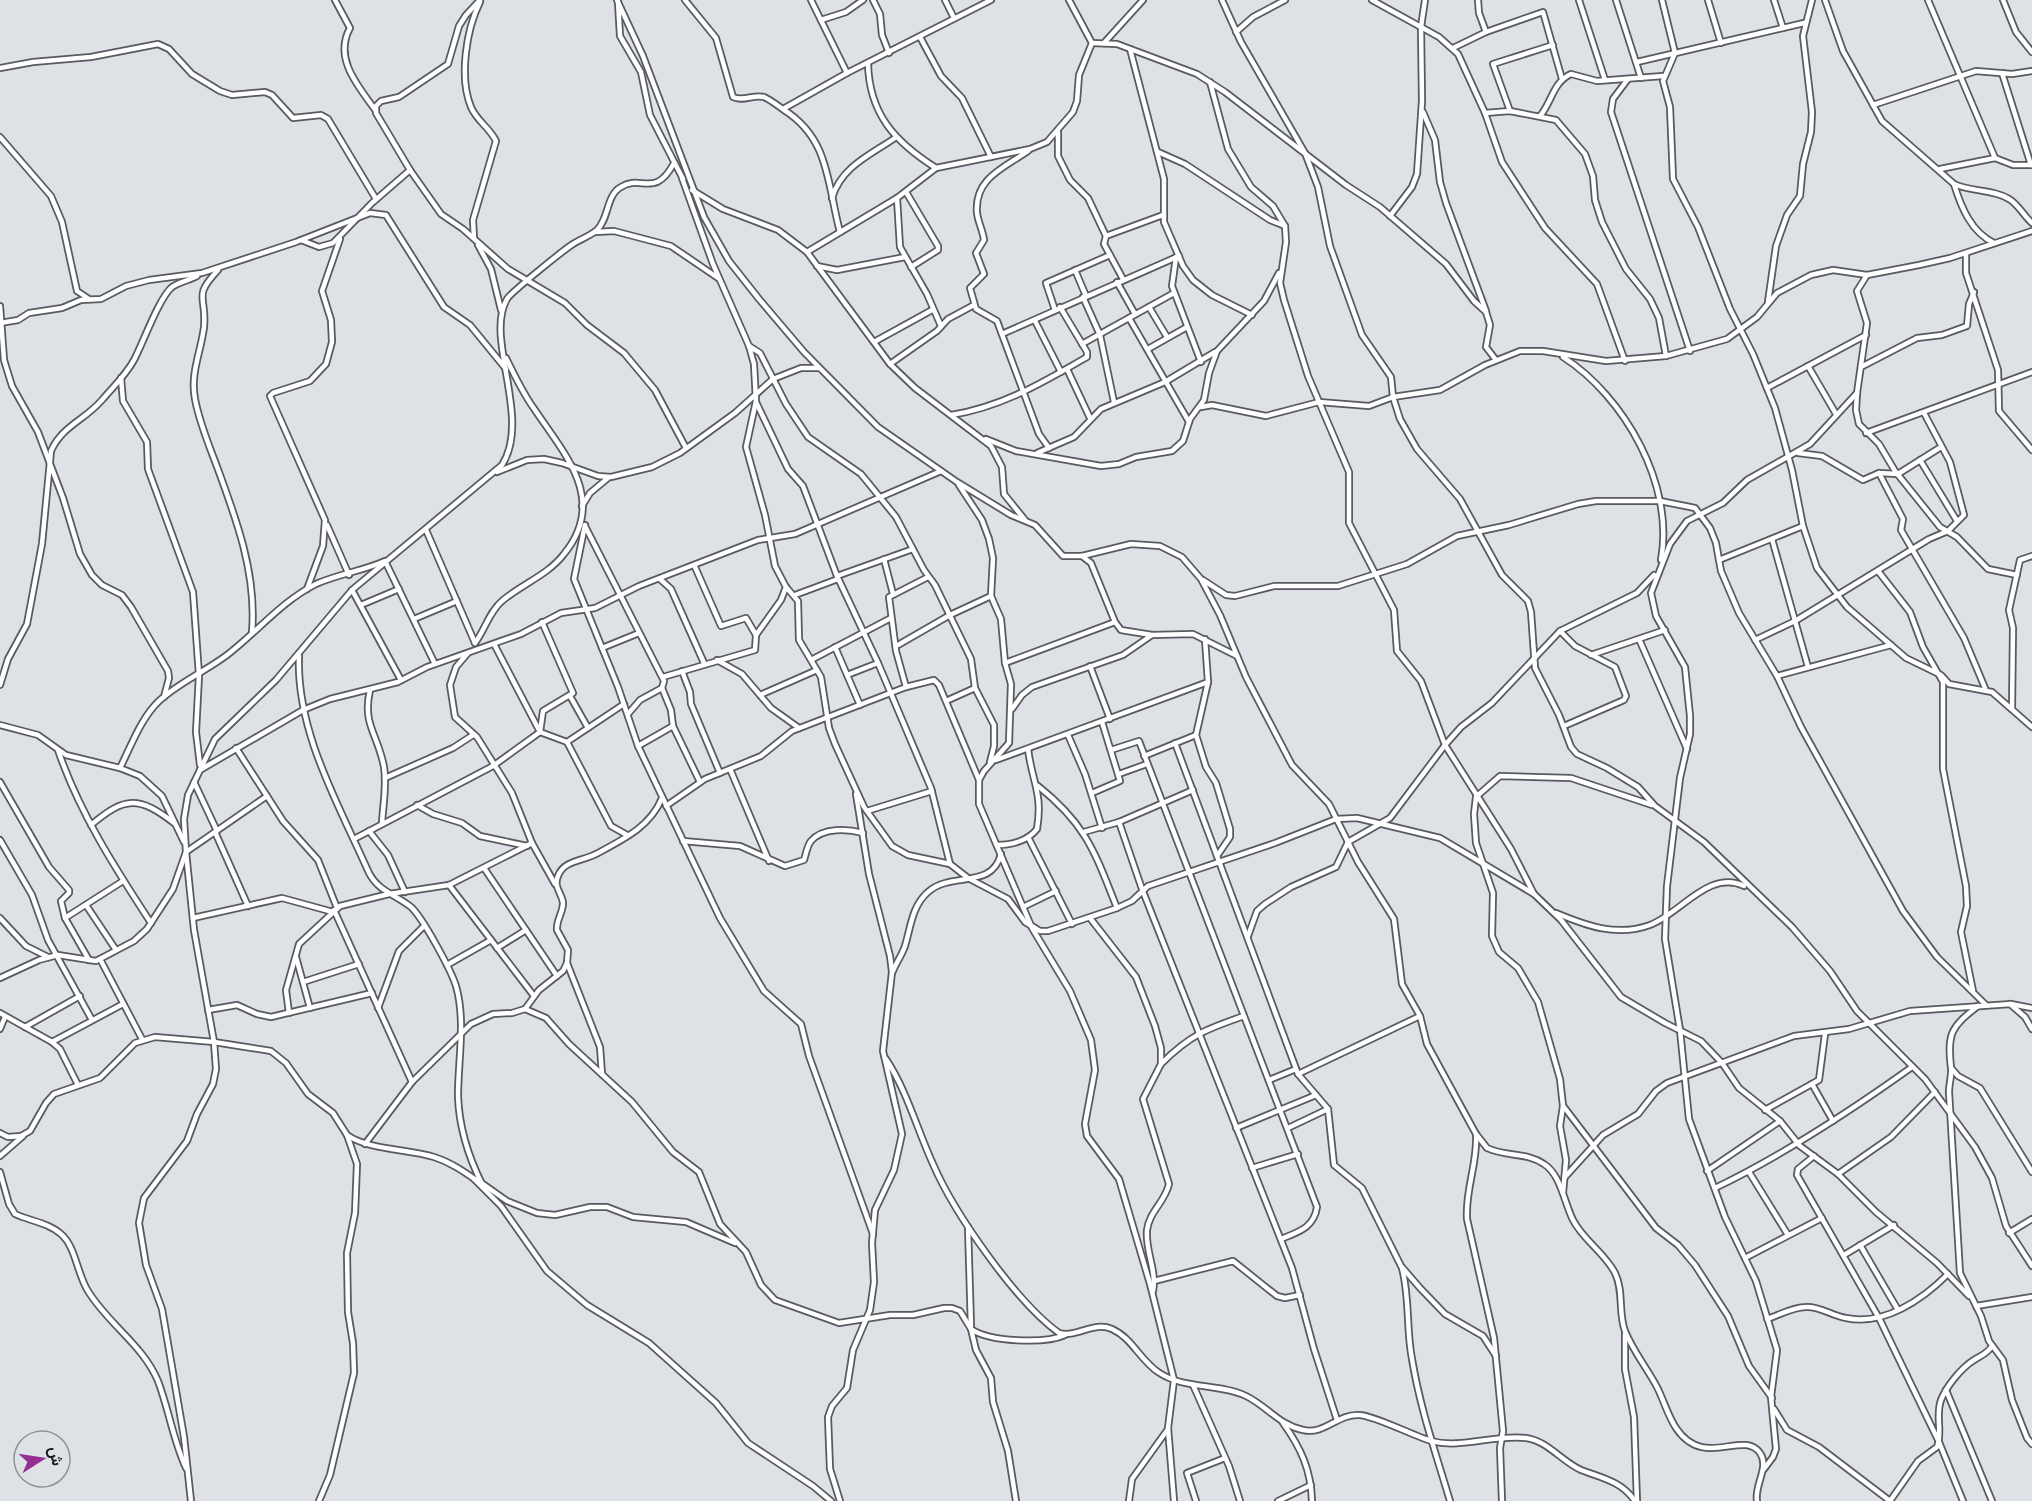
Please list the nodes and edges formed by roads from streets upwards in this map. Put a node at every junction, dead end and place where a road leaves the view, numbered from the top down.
1 (335, 0) edge
2 (480, 0) edge
3 (685, 0) edge
4 (811, 0) edge
5 (863, 0) edge
6 (873, 0) edge
7 (945, 0) edge
8 (990, 0) edge
9 (1069, 0) edge
10 (1143, 0) edge
11 (1222, 0) edge
12 (1372, 0) edge
13 (1425, 0) edge
14 (1478, 0) edge
15 (1579, 0) edge
16 (1616, 0) edge
17 (1662, 0) edge
18 (1708, 0) edge
19 (1774, 0) edge
20 (1812, 0) edge
21 (1825, 0) edge
22 (1930, 0) edge
23 (2003, 0) edge
24 (617, 1) edge
25 (1282, 1) edge
26 (954, 18) junction
27 (820, 20) junction
28 (1804, 23) junction
29 (1421, 27) junction
30 (1783, 28) junction
31 (1236, 32) junction
32 (1486, 32) junction
33 (920, 37) junction
34 (1092, 43) junction
35 (1104, 43) junction
36 (1720, 43) junction
37 (1553, 45) junction
38 (1453, 48) junction
39 (1130, 49) junction
40 (889, 52) junction
41 (2032, 52) edge
42 (1675, 53) junction
43 (1637, 62) junction
44 (868, 63) junction
45 (0, 68) edge
46 (2032, 71) edge
47 (848, 72) junction
48 (2002, 73) junction
49 (1664, 76) junction
50 (1962, 76) junction
51 (1641, 78) junction
52 (1562, 79) junction
53 (1628, 79) junction
54 (1605, 80) junction
55 (1210, 82) junction
56 (1873, 105) junction
57 (1422, 106) junction
58 (783, 109) junction
59 (376, 111) junction
60 (1510, 111) junction
61 (1485, 113) junction
62 (1540, 116) junction
63 (1058, 132) junction
64 (0, 137) edge
65 (895, 138) junction
66 (1030, 150) junction
67 (1158, 152) junction
68 (1305, 153) junction
69 (991, 157) junction
70 (1995, 158) junction
71 (674, 163) junction
72 (2032, 165) edge
73 (936, 168) junction
74 (1940, 169) junction
75 (410, 170) junction
76 (682, 178) junction
77 (1954, 184) junction
78 (693, 190) junction
79 (906, 192) junction
80 (897, 198) junction
81 (376, 199) junction
82 (832, 201) junction
83 (1163, 215) junction
84 (360, 216) junction
85 (1390, 216) junction
86 (2032, 223) edge
87 (1284, 226) junction
88 (2032, 231) edge
89 (595, 232) junction
90 (840, 232) junction
91 (1106, 236) junction
92 (340, 239) junction
93 (301, 240) junction
94 (475, 240) junction
95 (1994, 243) junction
96 (807, 252) junction
97 (1966, 253) junction
98 (1110, 255) junction
99 (1177, 256) junction
100 (905, 257) junction
101 (817, 266) junction
102 (911, 267) junction
103 (220, 268) junction
104 (1281, 268) junction
105 (1075, 270) junction
106 (202, 273) junction
107 (1867, 275) junction
108 (720, 279) junction
109 (528, 280) junction
110 (1120, 281) junction
111 (1974, 292) junction
112 (1174, 293) junction
113 (1084, 296) junction
114 (90, 300) junction
115 (1768, 303) junction
116 (974, 305) junction
117 (0, 306) edge
118 (1149, 307) junction
119 (1058, 308) junction
120 (932, 310) junction
121 (1486, 312) junction
122 (1135, 314) junction
123 (502, 315) junction
124 (1252, 315) junction
125 (1129, 318) junction
126 (1035, 321) junction
127 (1, 323) edge
128 (941, 327) junction
129 (1187, 327) junction
130 (1741, 330) junction
131 (1002, 334) junction
132 (1100, 334) junction
133 (1866, 335) junction
134 (1167, 337) junction
135 (874, 342) junction
136 (1083, 344) junction
137 (749, 346) junction
138 (1148, 348) junction
139 (1217, 351) junction
140 (1690, 351) junction
141 (1560, 355) junction
142 (504, 356) junction
143 (1666, 356) junction
144 (1496, 360) junction
145 (1625, 361) junction
146 (1201, 362) junction
147 (890, 364) junction
148 (1809, 366) junction
149 (1861, 367) junction
150 (819, 368) junction
151 (1067, 369) junction
152 (506, 370) junction
153 (1061, 372) junction
154 (2032, 372) edge
155 (121, 378) junction
156 (773, 380) junction
157 (1165, 382) junction
158 (1999, 386) junction
159 (1767, 388) junction
160 (756, 392) junction
161 (1024, 392) junction
162 (1857, 393) junction
163 (1393, 397) junction
164 (756, 401) junction
165 (1114, 402) junction
166 (1319, 402) junction
167 (1201, 407) junction
168 (1924, 413) junction
169 (1836, 414) junction
170 (951, 415) junction
171 (1090, 418) junction
172 (1189, 422) junction
173 (1866, 433) junction
174 (982, 437) junction
175 (686, 447) junction
176 (1941, 447) junction
177 (1049, 448) junction
178 (2032, 450) edge
179 (1037, 453) junction
180 (1797, 453) junction
181 (1789, 457) junction
182 (1920, 460) junction
183 (50, 465) junction
184 (575, 469) junction
185 (941, 471) junction
186 (1879, 473) junction
187 (492, 474) junction
188 (1898, 474) junction
189 (611, 477) junction
190 (957, 482) junction
191 (880, 497) junction
192 (1660, 501) junction
193 (582, 506) junction
194 (1700, 513) junction
195 (582, 518) junction
196 (325, 520) junction
197 (1025, 520) junction
198 (1957, 521) junction
199 (818, 524) junction
200 (585, 525) junction
201 (1803, 526) junction
202 (426, 530) junction
203 (1479, 531) junction
204 (1947, 531) junction
205 (769, 537) junction
206 (1772, 539) junction
207 (913, 549) junction
208 (1913, 552) junction
209 (1082, 556) junction
210 (2032, 556) edge
211 (884, 558) junction
212 (1719, 560) junction
213 (385, 561) junction
214 (695, 567) junction
215 (1659, 569) junction
216 (1878, 571) junction
217 (1375, 573) junction
218 (349, 574) junction
219 (2017, 575) junction
220 (837, 577) junction
221 (928, 577) junction
222 (660, 579) junction
223 (1201, 579) junction
224 (786, 588) junction
225 (307, 589) junction
226 (399, 589) junction
227 (352, 590) junction
228 (893, 594) junction
229 (1836, 594) junction
230 (795, 595) junction
231 (619, 596) junction
232 (991, 596) junction
233 (457, 601) junction
234 (361, 605) junction
235 (584, 610) junction
236 (950, 615) junction
237 (891, 618) junction
238 (414, 619) junction
239 (1795, 621) junction
240 (542, 622) junction
241 (1115, 622) junction
242 (1665, 630) junction
243 (1560, 631) junction
244 (252, 632) junction
245 (863, 632) junction
246 (639, 633) junction
247 (756, 635) junction
248 (1152, 635) junction
249 (1205, 639) junction
250 (1640, 639) junction
251 (1755, 640) junction
252 (494, 644) junction
253 (898, 645) junction
254 (1891, 645) junction
255 (476, 646) junction
256 (835, 647) junction
257 (602, 648) junction
258 (468, 652) junction
259 (299, 654) junction
260 (1590, 655) junction
261 (1237, 656) junction
262 (1533, 658) junction
263 (717, 660) junction
264 (811, 660) junction
265 (704, 663) junction
266 (878, 663) junction
267 (1005, 663) junction
268 (435, 664) junction
269 (1090, 666) junction
270 (1808, 667) junction
271 (682, 670) junction
272 (817, 670) junction
273 (199, 675) junction
274 (848, 675) junction
275 (1941, 675) junction
276 (1777, 676) junction
277 (663, 677) junction
278 (401, 680) junction
279 (1208, 682) junction
280 (0, 685) edge
281 (906, 687) junction
282 (662, 688) junction
283 (975, 688) junction
284 (1985, 688) junction
285 (370, 690) junction
286 (891, 693) junction
287 (760, 695) junction
288 (570, 696) junction
289 (164, 697) junction
290 (946, 701) junction
291 (624, 704) junction
292 (860, 705) junction
293 (2012, 709) junction
294 (303, 710) junction
295 (1012, 710) junction
296 (628, 714) junction
297 (827, 718) junction
298 (1110, 719) junction
299 (1102, 722) junction
300 (0, 726) edge
301 (674, 726) junction
302 (1564, 726) junction
303 (2032, 727) edge
304 (588, 728) junction
305 (799, 728) junction
306 (540, 732) junction
307 (473, 735) junction
308 (1068, 735) junction
309 (1196, 735) junction
310 (567, 742) junction
311 (1175, 743) junction
312 (1445, 745) junction
313 (638, 746) junction
314 (236, 748) junction
315 (1028, 749) junction
316 (1687, 749) junction
317 (58, 750) junction
318 (1111, 750) junction
319 (1144, 756) junction
320 (991, 763) junction
321 (1147, 764) junction
322 (493, 766) junction
323 (120, 768) junction
324 (730, 769) junction
325 (199, 770) junction
326 (720, 773) junction
327 (1119, 774) junction
328 (385, 778) junction
329 (851, 778) junction
330 (979, 780) junction
331 (0, 782) edge
332 (194, 782) junction
333 (700, 782) junction
334 (1038, 786) junction
335 (1193, 790) junction
336 (932, 791) junction
337 (1092, 793) junction
338 (267, 796) junction
339 (1476, 797) junction
340 (662, 798) junction
341 (1161, 803) junction
342 (417, 806) junction
343 (666, 806) junction
344 (1655, 806) junction
345 (867, 811) junction
346 (1336, 819) junction
347 (1676, 820) junction
348 (1119, 822) junction
349 (382, 823) junction
350 (177, 824) junction
351 (1378, 824) junction
352 (91, 825) junction
353 (1102, 828) junction
354 (216, 831) junction
355 (369, 831) junction
356 (1084, 832) junction
357 (863, 833) junction
358 (627, 835) junction
359 (1028, 837) junction
360 (354, 839) junction
361 (0, 840) edge
362 (683, 841) junction
363 (1348, 842) junction
364 (530, 844) junction
365 (997, 845) junction
366 (186, 849) junction
367 (1001, 854) junction
368 (1217, 856) junction
369 (769, 861) junction
370 (1220, 862) junction
371 (950, 864) junction
372 (1484, 866) junction
373 (484, 868) junction
374 (1189, 873) junction
375 (968, 878) junction
376 (123, 881) junction
377 (449, 885) junction
378 (557, 888) junction
379 (1750, 888) junction
380 (1142, 889) junction
381 (1056, 891) junction
382 (405, 892) junction
383 (389, 894) junction
384 (1534, 894) junction
385 (86, 905) junction
386 (248, 906) junction
387 (1023, 907) junction
388 (1117, 908) junction
389 (335, 910) junction
390 (1552, 911) junction
391 (1664, 916) junction
392 (0, 918) edge
393 (65, 918) junction
394 (193, 918) junction
395 (1090, 918) junction
396 (151, 923) junction
397 (1072, 924) junction
398 (424, 926) junction
399 (1032, 928) junction
400 (526, 930) junction
401 (1248, 936) junction
402 (491, 940) junction
403 (497, 948) junction
404 (116, 950) junction
405 (295, 954) junction
406 (58, 955) junction
407 (48, 957) junction
408 (100, 959) junction
409 (88, 960) junction
410 (567, 963) junction
411 (359, 964) junction
412 (447, 965) junction
413 (892, 972) junction
414 (557, 976) junction
415 (0, 978) edge
416 (303, 982) junction
417 (372, 993) junction
418 (80, 996) junction
419 (534, 996) junction
420 (1976, 996) junction
421 (123, 1004) junction
422 (2010, 1004) junction
423 (1986, 1005) junction
424 (1978, 1006) junction
425 (310, 1008) junction
426 (378, 1008) junction
427 (2032, 1008) edge
428 (525, 1009) junction
429 (208, 1010) junction
430 (0, 1013) edge
431 (289, 1013) junction
432 (1244, 1016) junction
433 (1420, 1016) junction
434 (5, 1017) junction
435 (92, 1020) junction
436 (1869, 1023) junction
437 (25, 1027) junction
438 (0, 1029) edge
439 (2032, 1029) edge
440 (1680, 1030) junction
441 (1200, 1032) junction
442 (460, 1034) junction
443 (1825, 1034) junction
444 (142, 1040) junction
445 (52, 1042) junction
446 (214, 1042) junction
447 (886, 1059) junction
448 (1722, 1063) junction
449 (1161, 1064) junction
450 (1912, 1067) junction
451 (1952, 1069) junction
452 (1297, 1071) junction
453 (602, 1075) junction
454 (1685, 1076) junction
455 (1269, 1080) junction
456 (412, 1082) junction
457 (1812, 1084) junction
458 (78, 1085) junction
459 (1935, 1092) junction
460 (1316, 1095) junction
461 (1563, 1107) junction
462 (1328, 1109) junction
463 (1281, 1110) junction
464 (1765, 1110) junction
465 (1951, 1114) junction
466 (1779, 1121) junction
467 (1833, 1121) junction
468 (1236, 1128) junction
469 (1288, 1128) junction
470 (30, 1131) junction
471 (0, 1132) edge
472 (1476, 1134) junction
473 (347, 1135) junction
474 (1797, 1143) junction
475 (365, 1144) junction
476 (1592, 1147) junction
477 (1298, 1154) junction
478 (0, 1156) edge
479 (1814, 1156) junction
480 (1252, 1168) junction
481 (1707, 1171) junction
482 (0, 1172) edge
483 (1749, 1172) junction
484 (2032, 1172) edge
485 (1838, 1174) junction
486 (474, 1179) junction
487 (1564, 1179) junction
488 (482, 1184) junction
489 (1714, 1188) junction
490 (1562, 1196) junction
491 (1822, 1218) junction
492 (2032, 1220) edge
493 (1894, 1225) junction
494 (968, 1227) junction
495 (2009, 1233) junction
496 (873, 1234) junction
497 (1788, 1235) junction
498 (1281, 1239) junction
499 (1860, 1245) junction
500 (740, 1246) junction
501 (1844, 1255) junction
502 (1745, 1258) junction
503 (1401, 1266) junction
504 (2032, 1266) edge
505 (1948, 1274) junction
506 (1154, 1281) junction
507 (1153, 1294) junction
508 (1300, 1295) junction
509 (1969, 1296) junction
510 (2032, 1297) edge
511 (1976, 1306) junction
512 (1898, 1310) junction
513 (867, 1318) junction
514 (1879, 1318) junction
515 (1767, 1319) junction
516 (971, 1329) junction
517 (1625, 1331) junction
518 (1065, 1335) junction
519 (1992, 1346) junction
520 (1496, 1356) junction
521 (1174, 1380) junction
522 (1193, 1385) junction
523 (1946, 1390) junction
524 (1771, 1397) junction
525 (1337, 1420) junction
526 (1282, 1423) junction
527 (1168, 1428) junction
528 (1503, 1437) junction
529 (1432, 1441) junction
530 (1939, 1442) junction
531 (2032, 1444) edge
532 (1225, 1458) junction
533 (1764, 1469) junction
534 (188, 1471) junction
535 (1311, 1485) junction
536 (191, 1501) edge
537 (319, 1501) edge
538 (831, 1501) edge
539 (840, 1501) edge
540 (1016, 1501) edge
541 (1129, 1501) edge
542 (1174, 1501) edge
543 (1196, 1501) edge
544 (1240, 1501) edge
545 (1278, 1501) edge
546 (1312, 1501) edge
547 (1450, 1501) edge
548 (1502, 1501) edge
549 (1636, 1501) edge
550 (1757, 1501) edge
551 (1890, 1501) edge
552 (1963, 1501) edge
553 (1992, 1501) edge

1 - 59 street
2 - 59 street
2 - 94 street
3 - 58 street
4 - 27 street
5 - 27 street
6 - 40 street
7 - 26 street
8 - 26 street
9 - 34 street
10 - 35 street
11 - 31 street
12 - 29 street
13 - 29 street
14 - 32 street
15 - 54 street
16 - 43 street
17 - 42 street
18 - 36 street
19 - 30 street
20 - 28 street
21 - 56 street
22 - 50 street
23 - 41 street
24 - 71 street
24 - 78 street
25 - 31 street
26 - 33 street
27 - 47 street
28 - 30 street
28 - 115 street
29 - 38 street
29 - 57 street
30 - 36 street
31 - 68 street
32 - 37 street
32 - 38 street
33 - 40 street
33 - 69 street
34 - 35 street
34 - 63 street
35 - 39 street
36 - 42 street
37 - 52 street
37 - 60 street
38 - 61 street
39 - 55 street
39 - 67 street
40 - 44 street
42 - 43 street
42 - 49 street
43 - 51 street
44 - 47 street
44 - 65 street
45 - 81 street
46 - 48 street
47 - 58 street
48 - 50 street
48 - 72 street
49 - 51 street
49 - 130 street
50 - 56 street
50 - 70 street
51 - 53 street
52 - 54 street
52 - 62 street
53 - 54 street
53 - 140 street
55 - 68 street
55 - 87 street
56 - 74 street
57 - 85 street
57 - 121 street
58 - 82 street
59 - 75 street
60 - 61 street
60 - 62 street
61 - 145 street
62 - 143 street
63 - 66 street
63 - 91 street
64 - 114 street
65 - 73 street
65 - 82 street
66 - 69 street
66 - 116 street
67 - 83 street
67 - 87 street
68 - 85 street
68 - 163 street
69 - 73 street
70 - 72 street
70 - 74 street
71 - 76 street
71 - 89 street
73 - 79 street
74 - 77 street
75 - 81 street
75 - 94 street
76 - 78 street
76 - 108 street
77 - 86 street
77 - 95 street
78 - 96 street
78 - 150 street
79 - 80 street
79 - 102 street
80 - 90 street
80 - 100 street
81 - 84 street
82 - 90 street
83 - 91 street
83 - 99 street
84 - 92 street
84 - 93 street
84 - 152 street
85 - 121 street
87 - 104 street
88 - 95 street
89 - 108 street
89 - 109 street
90 - 96 street
91 - 98 street
92 - 93 street
92 - 196 street
93 - 103 street
94 - 109 street
94 - 123 street
95 - 97 street
96 - 101 street
97 - 107 street
97 - 111 street
98 - 105 street
98 - 110 street
99 - 110 street
99 - 112 street
99 - 124 street
100 - 101 street
100 - 102 street
101 - 135 street
102 - 120 street
103 - 106 street
103 - 244 street
104 - 124 street
104 - 166 street
105 - 113 street
105 - 119 street
106 - 114 street
106 - 155 street
107 - 115 street
107 - 133 street
108 - 137 street
109 - 123 street
109 - 175 street
110 - 113 street
110 - 122 street
111 - 149 street
111 - 158 street
112 - 118 street
112 - 129 street
113 - 119 street
113 - 132 street
114 - 127 street
115 - 130 street
116 - 128 street
116 - 131 street
117 - 127 street
118 - 122 street
118 - 134 street
119 - 126 street
119 - 136 street
120 - 128 street
120 - 135 street
121 - 144 street
122 - 125 street
123 - 142 street
124 - 139 street
125 - 132 street
125 - 138 street
126 - 131 street
126 - 153 street
127 - 183 street
128 - 147 street
129 - 134 street
129 - 146 street
130 - 140 street
130 - 159 street
131 - 161 street
132 - 136 street
132 - 165 street
133 - 148 street
133 - 149 street
134 - 138 street
135 - 147 street
136 - 151 street
137 - 156 street
137 - 160 street
138 - 157 street
139 - 146 street
139 - 167 street
140 - 143 street
141 - 144 street
141 - 145 street
141 - 192 street
142 - 152 street
142 - 184 street
143 - 145 street
144 - 163 street
146 - 157 street
147 - 170 street
148 - 159 street
148 - 169 street
149 - 162 street
150 - 156 street
150 - 185 street
151 - 153 street
151 - 171 street
152 - 187 street
153 - 161 street
154 - 158 street
155 - 183 street
155 - 273 street
156 - 160 street
156 - 191 street
157 - 165 street
157 - 172 street
158 - 168 street
158 - 178 street
159 - 181 street
160 - 164 street
160 - 175 street
161 - 170 street
161 - 177 street
162 - 169 street
162 - 173 street
163 - 166 street
163 - 203 street
164 - 199 street
164 - 205 street
165 - 171 street
166 - 167 street
166 - 217 street
167 - 172 street
168 - 173 street
168 - 176 street
169 - 180 street
170 - 174 street
171 - 177 street
172 - 179 street
173 - 188 street
174 - 179 street
174 - 197 street
175 - 189 street
176 - 182 street
176 - 198 street
177 - 179 street
180 - 181 street
180 - 186 street
181 - 194 street
181 - 201 street
182 - 188 street
182 - 198 street
183 - 280 street
183 - 289 street
184 - 187 street
184 - 189 street
184 - 193 street
185 - 190 street
185 - 191 street
186 - 188 street
186 - 208 street
187 - 202 street
188 - 204 street
189 - 193 street
190 - 197 street
190 - 232 street
191 - 199 street
191 - 207 street
192 - 194 street
192 - 203 street
192 - 215 street
193 - 195 street
194 - 212 street
194 - 215 street
195 - 200 street
195 - 255 street
196 - 218 street
196 - 225 street
197 - 209 street
198 - 204 street
199 - 205 street
199 - 220 street
200 - 231 street
200 - 235 street
201 - 206 street
201 - 229 street
202 - 213 street
202 - 233 street
203 - 217 street
203 - 262 street
204 - 208 street
204 - 219 street
205 - 214 street
205 - 224 street
206 - 212 street
206 - 239 street
207 - 211 street
207 - 221 street
208 - 216 street
208 - 284 street
209 - 223 street
209 - 241 street
210 - 219 street
211 - 220 street
211 - 228 street
212 - 251 street
213 - 218 street
213 - 226 street
213 - 227 street
214 - 222 street
214 - 247 street
215 - 242 street
215 - 243 street
216 - 229 street
216 - 275 street
217 - 223 street
217 - 312 street
218 - 225 street
219 - 293 street
220 - 230 street
220 - 245 street
221 - 228 street
221 - 236 street
222 - 231 street
222 - 265 street
223 - 261 street
224 - 230 street
224 - 247 street
225 - 244 street
226 - 234 street
226 - 238 street
227 - 234 street
227 - 259 street
228 - 237 street
229 - 239 street
229 - 254 street
230 - 264 street
231 - 235 street
231 - 246 street
232 - 236 street
232 - 267 street
233 - 238 street
233 - 255 street
234 - 278 street
235 - 240 street
235 - 257 street
236 - 253 street
236 - 283 street
237 - 245 street
237 - 253 street
238 - 268 street
239 - 251 street
239 - 270 street
240 - 252 street
240 - 288 street
241 - 248 street
241 - 267 street
242 - 250 street
242 - 316 street
243 - 260 street
243 - 262 street
244 - 273 street
245 - 256 street
245 - 266 street
246 - 257 street
246 - 277 street
247 - 263 street
248 - 249 street
248 - 269 street
249 - 261 street
249 - 279 street
250 - 260 street
250 - 316 street
251 - 276 street
252 - 255 street
252 - 306 street
253 - 281 street
254 - 270 street
254 - 275 street
255 - 258 street
256 - 264 street
256 - 274 street
257 - 291 street
258 - 268 street
258 - 307 street
259 - 294 street
259 - 325 street
260 - 302 street
261 - 346 street
262 - 302 street
262 - 312 street
263 - 265 street
263 - 287 street
264 - 272 street
265 - 271 street
266 - 274 street
266 - 286 street
267 - 295 street
268 - 278 street
269 - 295 street
269 - 298 street
270 - 276 street
271 - 277 street
271 - 326 street
272 - 287 street
272 - 297 street
273 - 289 street
273 - 325 street
274 - 292 street
275 - 284 street
275 - 420 street
276 - 420 street
277 - 282 street
278 - 285 street
279 - 298 street
279 - 309 street
281 - 286 street
281 - 290 street
282 - 296 street
282 - 301 street
283 - 290 street
283 - 320 street
284 - 293 street
285 - 294 street
285 - 328 street
286 - 292 street
286 - 336 street
287 - 305 street
288 - 304 street
288 - 306 street
289 - 323 street
290 - 330 street
291 - 296 street
291 - 304 street
292 - 297 street
293 - 303 street
294 - 314 street
294 - 360 street
295 - 320 street
296 - 313 street
297 - 305 street
297 - 329 street
298 - 299 street
299 - 308 street
299 - 318 street
300 - 317 street
301 - 313 street
301 - 333 street
302 - 344 street
304 - 310 street
305 - 324 street
306 - 310 street
306 - 322 street
307 - 322 street
307 - 328 street
308 - 315 street
308 - 337 street
309 - 311 street
309 - 368 street
310 - 358 street
311 - 319 street
311 - 335 street
312 - 339 street
312 - 351 street
313 - 340 street
314 - 325 street
314 - 338 street
315 - 320 street
315 - 334 street
316 - 347 street
317 - 323 street
317 - 352 street
318 - 319 street
318 - 327 street
319 - 321 street
320 - 330 street
321 - 327 street
321 - 341 street
322 - 342 street
322 - 364 street
323 - 350 street
324 - 326 street
324 - 369 street
325 - 332 street
326 - 333 street
327 - 337 street
328 - 349 street
329 - 345 street
329 - 357 street
330 - 365 street
331 - 393 street
332 - 354 street
332 - 366 street
333 - 343 street
334 - 356 street
334 - 359 street
335 - 341 street
335 - 368 street
336 - 345 street
336 - 371 street
337 - 353 street
338 - 354 street
338 - 389 street
339 - 344 street
339 - 372 street
339 - 384 street
340 - 343 street
340 - 358 street
341 - 348 street
341 - 374 street
342 - 349 street
342 - 364 street
343 - 362 street
344 - 347 street
345 - 371 street
346 - 351 street
346 - 363 street
346 - 370 street
347 - 379 street
347 - 391 street
348 - 353 street
348 - 380 street
349 - 355 street
350 - 352 street
350 - 366 street
351 - 363 street
351 - 372 street
352 - 376 street
353 - 356 street
354 - 366 street
354 - 386 street
355 - 360 street
355 - 382 street
356 - 388 street
357 - 369 street
357 - 413 street
358 - 378 street
359 - 365 street
359 - 381 street
360 - 383 street
361 - 406 street
362 - 369 street
362 - 496 street
363 - 401 street
363 - 433 street
364 - 373 street
364 - 378 street
365 - 367 street
366 - 394 street
366 - 396 street
367 - 375 street
367 - 387 street
368 - 370 street
370 - 374 street
370 - 401 street
371 - 375 street
372 - 384 street
372 - 461 street
373 - 377 street
373 - 400 street
374 - 380 street
374 - 432 street
375 - 399 street
375 - 413 street
376 - 385 street
376 - 396 street
377 - 382 street
377 - 402 street
378 - 410 street
379 - 391 street
379 - 436 street
380 - 388 street
380 - 441 street
381 - 387 street
381 - 397 street
382 - 383 street
383 - 389 street
383 - 398 street
384 - 390 street
385 - 393 street
385 - 404 street
386 - 389 street
386 - 394 street
387 - 399 street
388 - 395 street
389 - 405 street
389 - 411 street
390 - 391 street
390 - 440 street
391 - 440 street
392 - 407 street
393 - 409 street
394 - 429 street
395 - 397 street
395 - 449 street
396 - 404 street
397 - 399 street
398 - 412 street
398 - 426 street
399 - 507 street
400 - 403 street
400 - 414 street
401 - 452 street
402 - 403 street
402 - 412 street
403 - 419 street
404 - 408 street
405 - 416 street
405 - 431 street
406 - 407 street
406 - 409 street
406 - 418 street
407 - 415 street
408 - 409 street
408 - 421 street
410 - 414 street
410 - 453 street
411 - 416 street
411 - 417 street
412 - 442 street
413 - 447 street
414 - 419 street
416 - 425 street
417 - 425 street
417 - 426 street
418 - 435 street
418 - 437 street
419 - 428 street
420 - 423 street
421 - 435 street
421 - 444 street
422 - 423 street
422 - 427 street
422 - 439 street
423 - 424 street
424 - 436 street
424 - 451 street
425 - 431 street
426 - 456 street
428 - 442 street
428 - 453 street
429 - 431 street
429 - 446 street
430 - 434 street
432 - 441 street
432 - 455 street
433 - 452 street
433 - 472 street
434 - 437 street
434 - 438 street
435 - 445 street
436 - 443 street
436 - 450 street
437 - 445 street
440 - 448 street
440 - 454 street
441 - 449 street
441 - 468 street
442 - 456 street
442 - 488 street
443 - 448 street
443 - 457 street
444 - 446 street
444 - 458 street
445 - 458 street
446 - 473 street
446 - 534 street
447 - 494 street
447 - 496 street
448 - 454 street
448 - 464 street
449 - 506 street
450 - 459 street
450 - 467 street
451 - 465 street
451 - 484 street
452 - 455 street
452 - 460 street
453 - 500 street
454 - 476 street
454 - 481 street
455 - 463 street
456 - 475 street
457 - 464 street
457 - 467 street
458 - 470 street
459 - 465 street
459 - 485 street
460 - 462 street
460 - 463 street
461 - 476 street
461 - 487 street
462 - 469 street
462 - 503 street
463 - 468 street
463 - 469 street
464 - 466 street
465 - 495 street
465 - 509 street
466 - 474 street
466 - 481 street
467 - 474 street
468 - 480 street
469 - 477 street
470 - 471 street
470 - 478 street
472 - 490 street
472 - 520 street
473 - 475 street
473 - 537 street
474 - 479 street
474 - 483 street
475 - 486 street
476 - 487 street
476 - 524 street
477 - 480 street
477 - 498 street
479 - 485 street
479 - 491 street
480 - 498 street
481 - 489 street
482 - 534 street
483 - 489 street
483 - 497 street
485 - 493 street
486 - 488 street
486 - 538 street
487 - 490 street
488 - 500 street
489 - 502 street
490 - 517 street
491 - 497 street
491 - 501 street
492 - 495 street
493 - 499 street
493 - 505 street
494 - 516 street
494 - 518 street
495 - 504 street
496 - 513 street
497 - 502 street
498 - 508 street
499 - 501 street
499 - 512 street
500 - 513 street
501 - 514 street
502 - 515 street
503 - 520 street
503 - 529 street
505 - 509 street
505 - 512 street
506 - 507 street
506 - 508 street
507 - 521 street
508 - 525 street
509 - 511 street
510 - 511 street
511 - 519 street
512 - 514 street
513 - 516 street
513 - 539 street
514 - 515 street
514 - 530 street
515 - 524 street
516 - 518 street
516 - 540 street
517 - 533 street
517 - 549 street
518 - 521 street
519 - 523 street
519 - 531 street
520 - 528 street
521 - 522 street
521 - 527 street
522 - 526 street
522 - 532 street
523 - 530 street
523 - 553 street
524 - 533 street
524 - 551 street
525 - 526 street
525 - 529 street
526 - 535 street
527 - 541 street
527 - 542 street
528 - 529 street
528 - 548 street
528 - 549 street
529 - 547 street
530 - 551 street
530 - 552 street
532 - 543 street
532 - 544 street
533 - 550 street
534 - 536 street
535 - 545 street
535 - 546 street

